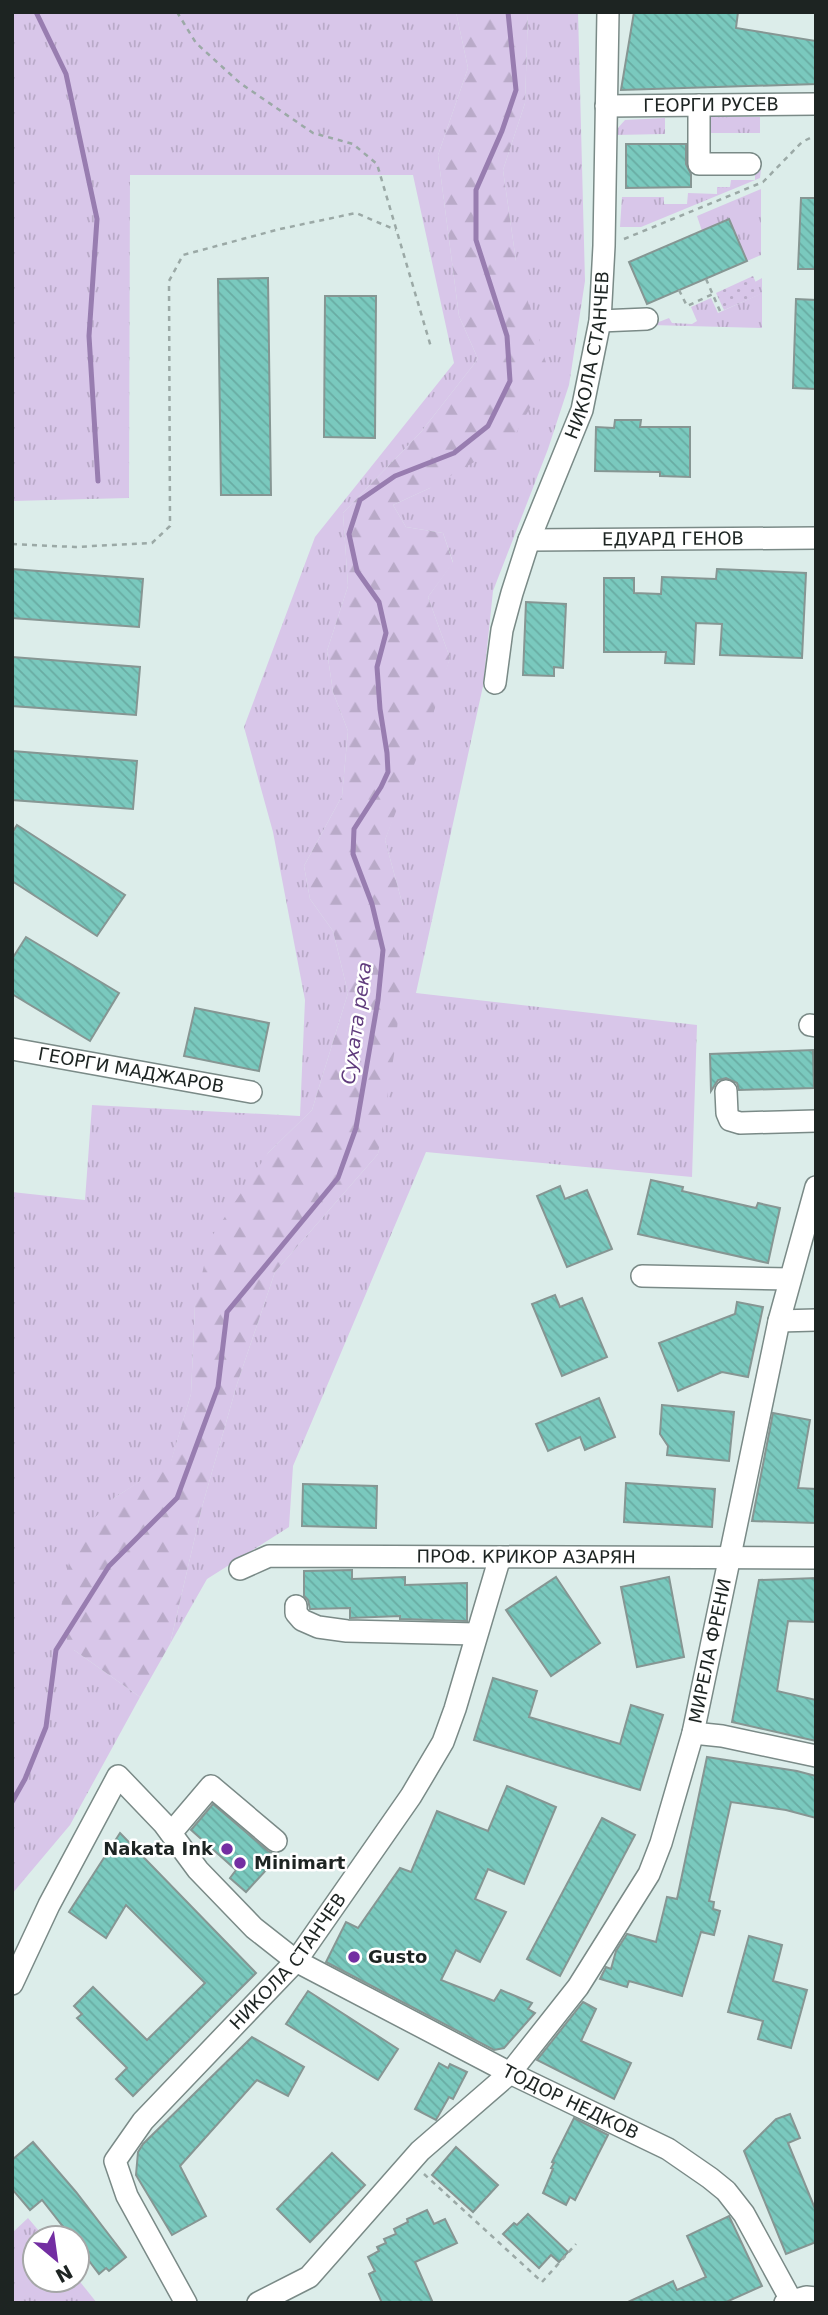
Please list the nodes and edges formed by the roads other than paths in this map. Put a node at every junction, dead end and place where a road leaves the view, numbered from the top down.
1 (608, 12) edge
2 (816, 104) edge
3 (699, 105) junction
4 (606, 106) junction
5 (750, 164) dead end
6 (647, 318) dead end
7 (600, 321) junction
8 (816, 538) edge
9 (529, 540) junction
10 (495, 683) dead end
11 (12, 1049) edge
12 (726, 1091) dead end
13 (251, 1092) dead end
14 (816, 1121) edge
15 (816, 1187) edge
16 (642, 1276) dead end
17 (790, 1279) junction
18 (779, 1321) junction
19 (816, 1321) edge
20 (500, 1557) junction
21 (729, 1558) junction
22 (816, 1558) edge
23 (240, 1569) dead end
24 (296, 1606) dead end
25 (476, 1634) junction
26 (693, 1733) junction
27 (816, 1756) edge
28 (171, 1833) junction
29 (276, 1841) dead end
30 (296, 1961) junction
31 (12, 1984) edge
32 (510, 2073) junction
33 (816, 2298) edge
34 (788, 2301) edge
35 (186, 2303) edge
36 (258, 2303) edge

1 - 4 street, НИКОЛА СТАНЧЕВ
2 - 3 street, ГЕОРГИ РУСЕВ
3 - 4 street, ГЕОРГИ РУСЕВ
3 - 5 street
4 - 7 street, НИКОЛА СТАНЧЕВ
6 - 7 street
7 - 9 street, НИКОЛА СТАНЧЕВ
8 - 9 street, ЕДУАРД ГЕНОВ
9 - 10 street, НИКОЛА СТАНЧЕВ
11 - 13 street, ГЕОРГИ МАДЖАРОВ
12 - 14 street
15 - 17 street, МИРЕЛА ФРЕНИ
16 - 17 street
17 - 18 street, МИРЕЛА ФРЕНИ
18 - 19 street
18 - 21 street, МИРЕЛА ФРЕНИ
20 - 21 street, ПРОФ. КРИКОР АЗАРЯН
20 - 23 street, ПРОФ. КРИКОР АЗАРЯН
20 - 25 street, НИКОЛА СТАНЧЕВ
21 - 22 street, ПРОФ. КРИКОР АЗАРЯН
21 - 26 street, МИРЕЛА ФРЕНИ
24 - 25 street
25 - 30 street, НИКОЛА СТАНЧЕВ
26 - 27 street
26 - 32 street, МИРЕЛА ФРЕНИ
28 - 29 street
28 - 30 street, ТОДОР НЕДКОВ
28 - 31 street, ТОДОР НЕДКОВ
30 - 32 street, ТОДОР НЕДКОВ
30 - 35 street, НИКОЛА СТАНЧЕВ
32 - 34 street, ТОДОР НЕДКОВ
32 - 36 street, МИРЕЛА ФРЕНИ
33 - 34 street

